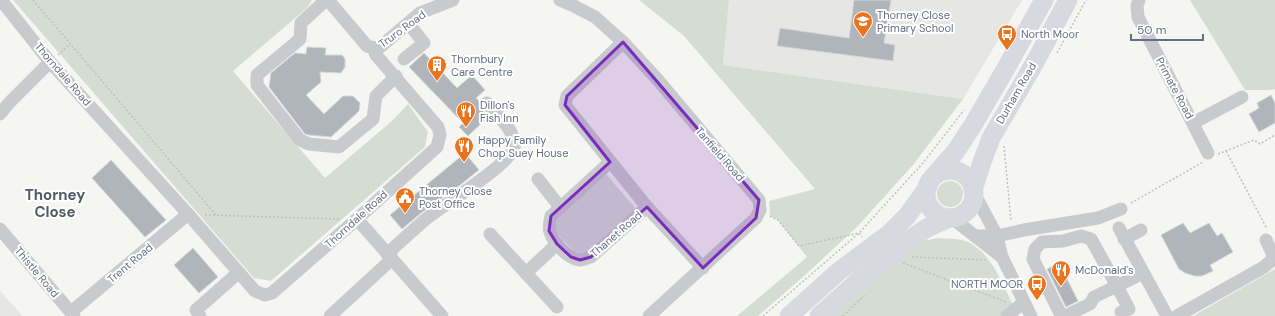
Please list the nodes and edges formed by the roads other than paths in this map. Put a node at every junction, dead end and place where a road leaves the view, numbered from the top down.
1 (1, 0) edge
2 (327, 0) edge
3 (453, 0) edge
4 (560, 0) edge
5 (1044, 0) edge
6 (1068, 0) edge
7 (1138, 0) edge
8 (408, 23) junction
9 (623, 42) junction
10 (373, 48) junction
11 (404, 58) dead end
12 (50, 62) junction
13 (396, 76) junction
14 (1242, 97) dead end
15 (487, 102) dead end
16 (0, 114) edge
17 (1193, 123) junction
18 (1210, 156) road end
19 (610, 162) junction
20 (538, 179) dead end
21 (931, 182) junction
22 (973, 192) junction
23 (560, 207) junction
24 (647, 207) junction
25 (1121, 209) road end
26 (188, 214) junction
27 (950, 218) junction
28 (357, 219) junction
29 (0, 229) edge
30 (1142, 230) dead end
31 (490, 234) dead end
32 (976, 236) junction
33 (997, 236) junction
34 (1266, 240) road end
35 (557, 244) junction
36 (390, 256) junction
37 (1003, 258) junction
38 (703, 268) junction
39 (238, 273) junction
40 (526, 273) junction
41 (1143, 273) junction
42 (1117, 286) junction
43 (557, 307) dead end
44 (1007, 310) edge
45 (1026, 311) edge
46 (1121, 312) dead end
47 (198, 313) edge
48 (73, 314) edge
49 (440, 315) edge
50 (330, 316) edge
51 (649, 316) edge
52 (789, 316) edge
53 (819, 316) edge
54 (1167, 316) edge
55 (1177, 316) edge

1 - 12 street, Thorndale Road
2 - 10 street, Thorndale Road
2 - 13 street
3 - 8 street, Truro Road
4 - 9 street, Tanfield Road
5 - 21 highway, Durham Road
6 - 22 highway, Durham Road
7 - 17 street, Primate Road
8 - 10 street, Truro Road
8 - 11 street
9 - 19 street, Thanet Road
9 - 38 street, Tanfield Road
10 - 13 street, Thorndale Road
12 - 16 street
12 - 26 street, Thorndale Road
13 - 28 street, Thorndale Road
14 - 17 street
15 - 36 street
17 - 18 street, Primate Road
19 - 23 street, Thanet Road
19 - 24 street, Thanet Road
20 - 23 street
21 - 22 highway
21 - 27 highway
21 - 52 highway, Durham Road
22 - 27 highway, Durham Road
22 - 33 street
23 - 35 street, Thanet Road
24 - 35 street, Thanet Road
24 - 38 street, Thanet Road
25 - 33 street
26 - 39 street, Thorndale Road
26 - 48 street, Trent Road
27 - 32 street
27 - 53 highway, Durham Road
28 - 36 street
28 - 39 street, Thorndale Road
29 - 48 street, Thistle Road
30 - 41 street
31 - 40 street
32 - 33 street
32 - 37 street
33 - 37 street
34 - 55 street
35 - 40 street
36 - 49 street
36 - 50 street
37 - 45 street
38 - 51 street
39 - 47 street
40 - 43 street
41 - 42 street
41 - 54 street
42 - 42 street
42 - 46 street
44 - 45 street

